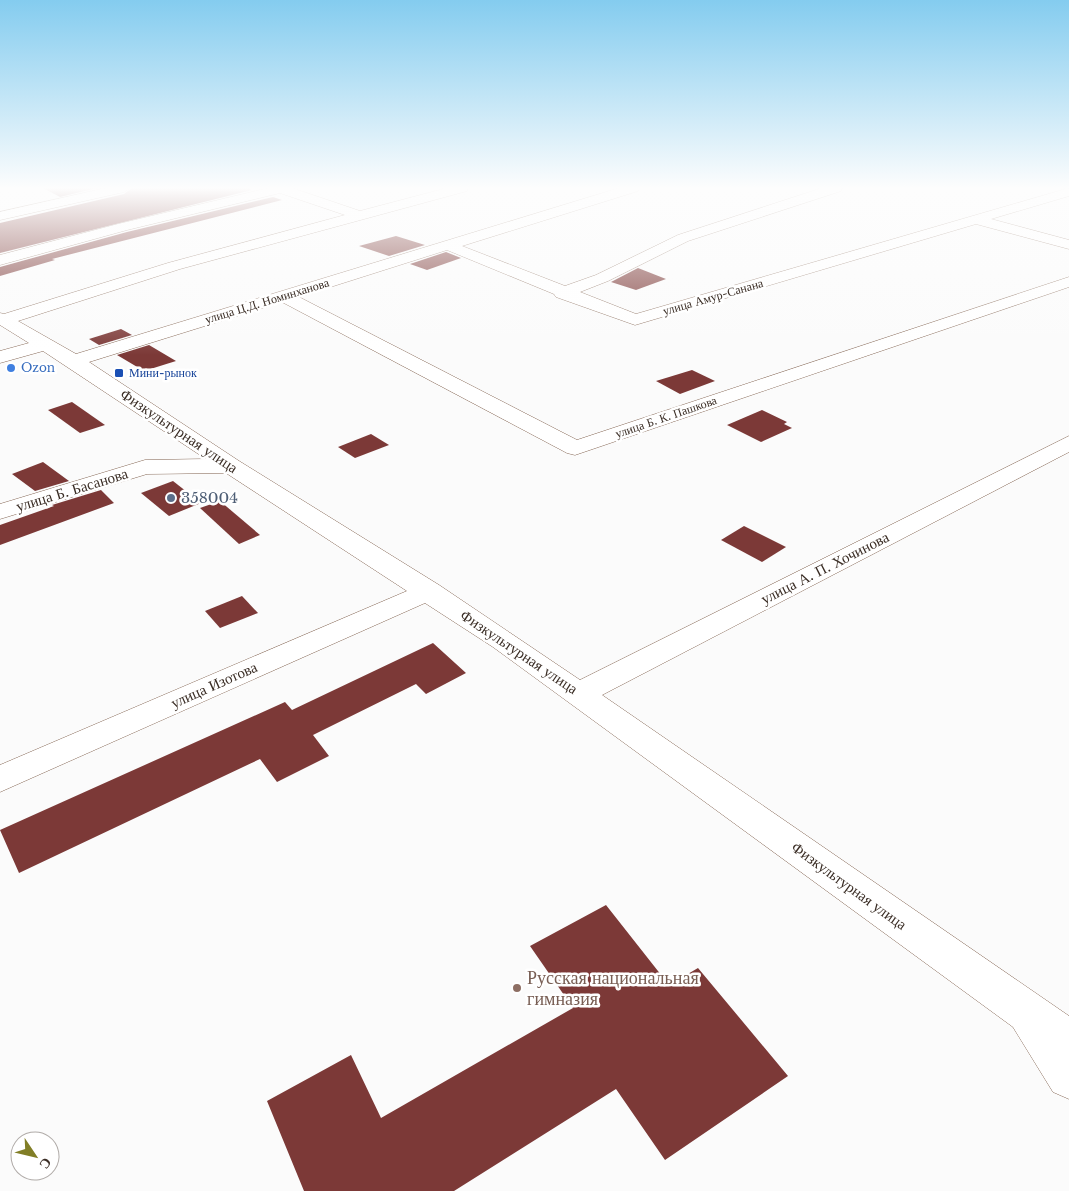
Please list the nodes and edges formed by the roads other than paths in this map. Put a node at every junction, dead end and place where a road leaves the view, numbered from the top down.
1 (61, 244) edge
2 (257, 244) edge
3 (457, 244) edge
4 (673, 244) edge
5 (896, 244) edge
6 (449, 246) junction
7 (0, 260) edge
8 (1069, 282) edge
9 (562, 293) junction
10 (284, 296) junction
11 (2, 318) edge
12 (45, 344) junction
13 (0, 357) edge
14 (74, 361) junction
15 (187, 436) junction
16 (1069, 443) edge
17 (231, 466) junction
18 (145, 467) junction
19 (0, 512) edge
20 (429, 592) junction
21 (580, 693) junction
22 (0, 779) edge
23 (1022, 1009) junction
24 (1069, 1040) edge
25 (1069, 1077) edge

1 - 7 street
2 - 11 street
3 - 6 street, улица Ц.Д. Номинханова
4 - 9 street
5 - 9 street, улица Амур-Санана
6 - 9 street, улица Амур-Санана
6 - 10 street, улица Ц.Д. Номинханова
8 - 10 street, улица Б. К. Пашкова
10 - 14 street, улица Ц.Д. Номинханова
11 - 12 street, Физкультурная улица
12 - 13 street
12 - 14 street, Физкультурная улица
14 - 15 street, Физкультурная улица
15 - 17 street, Физкультурная улица
15 - 18 street
16 - 21 street, улица А. П. Хочинова
17 - 18 street
17 - 20 street, Физкультурная улица
18 - 19 street, улица Б. Басанова
20 - 21 street, Физкультурная улица
20 - 22 street, улица Изотова
21 - 23 street, Физкультурная улица
23 - 24 street, Физкультурная улица
23 - 25 street, Физкультурная улица

